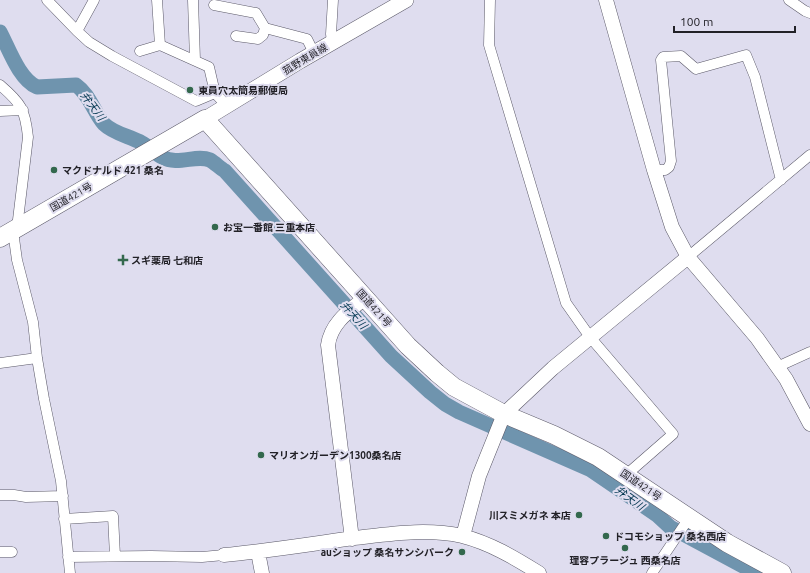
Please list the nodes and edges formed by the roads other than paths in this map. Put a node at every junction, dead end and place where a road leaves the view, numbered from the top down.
1 (48, 0) edge
2 (94, 0) edge
3 (157, 0) edge
4 (193, 0) edge
5 (333, 0) edge
6 (406, 0) edge
7 (490, 0) edge
8 (606, 0) edge
9 (789, 0) edge
10 (214, 5) dead end
11 (810, 13) edge
12 (265, 28) junction
13 (77, 31) junction
14 (236, 36) dead end
15 (332, 42) junction
16 (160, 45) junction
17 (140, 51) dead end
18 (314, 53) junction
19 (195, 60) junction
20 (0, 84) edge
21 (215, 93) junction
22 (227, 106) junction
23 (23, 110) junction
24 (0, 111) edge
25 (205, 119) junction
26 (810, 156) edge
27 (654, 170) junction
28 (781, 180) junction
29 (10, 232) edge
30 (688, 258) junction
31 (360, 302) junction
32 (590, 337) junction
33 (810, 352) edge
34 (37, 358) junction
35 (0, 364) edge
36 (777, 367) junction
37 (503, 418) junction
38 (810, 424) edge
39 (626, 475) junction
40 (0, 495) edge
41 (63, 496) junction
42 (64, 519) junction
43 (686, 521) junction
44 (463, 536) junction
45 (352, 539) junction
46 (0, 552) edge
47 (12, 552) dead end
48 (258, 552) junction
49 (224, 555) joint
50 (115, 556) junction
51 (68, 557) junction
52 (70, 573) edge
53 (262, 573) edge
54 (539, 573) edge
55 (652, 573) edge
56 (782, 573) edge

1 - 13 street
2 - 13 street
3 - 16 street
4 - 19 street
5 - 15 street
6 - 15 main road, 菰野東員線
7 - 32 street
8 - 27 street
9 - 11 street
10 - 12 street
12 - 14 street
12 - 18 street
13 - 21 street
15 - 18 main road, 菰野東員線
16 - 17 street
16 - 19 street
18 - 22 main road, 菰野東員線
19 - 21 street
20 - 23 street
21 - 22 street
22 - 25 main road, 菰野東員線
23 - 24 street
23 - 29 street
25 - 29 highway, 国道421号
25 - 31 highway, 国道421号
26 - 28 street
27 - 28 street
27 - 30 street
28 - 30 street
29 - 34 street
30 - 32 street
30 - 36 street
31 - 37 highway, 国道421号
31 - 45 street
32 - 37 street
32 - 39 street
33 - 36 street
34 - 35 street
34 - 41 street
36 - 38 street
37 - 39 highway, 国道421号
37 - 44 street
39 - 43 highway, 国道421号
40 - 41 street
41 - 42 street
42 - 50 street
42 - 51 street
43 - 55 street
43 - 56 highway, 国道421号
44 - 45 street
44 - 54 street
45 - 48 street
46 - 47 street
48 - 49 street
48 - 53 street
49 - 50 street
50 - 51 street
51 - 52 street

